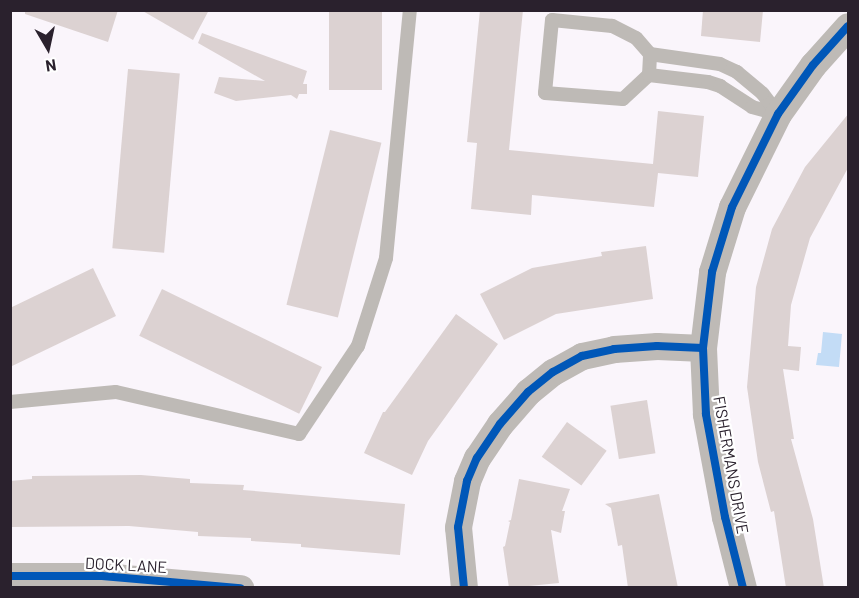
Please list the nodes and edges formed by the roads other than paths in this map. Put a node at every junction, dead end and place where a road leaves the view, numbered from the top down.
1 (410, 10) edge
2 (849, 26) edge
3 (650, 54) junction
4 (649, 75) junction
5 (778, 114) junction
6 (703, 348) junction
7 (10, 402) edge
8 (10, 576) edge
9 (240, 588) edge
10 (464, 588) edge
11 (743, 588) edge

1 - 7 lane
2 - 5 street, FISHERMANS DRIVE
3 - 4 lane
3 - 4 lane
3 - 5 lane
4 - 5 lane
5 - 6 street, FISHERMANS DRIVE
6 - 10 street
6 - 11 street, FISHERMANS DRIVE
8 - 9 street, DOCK LANE

